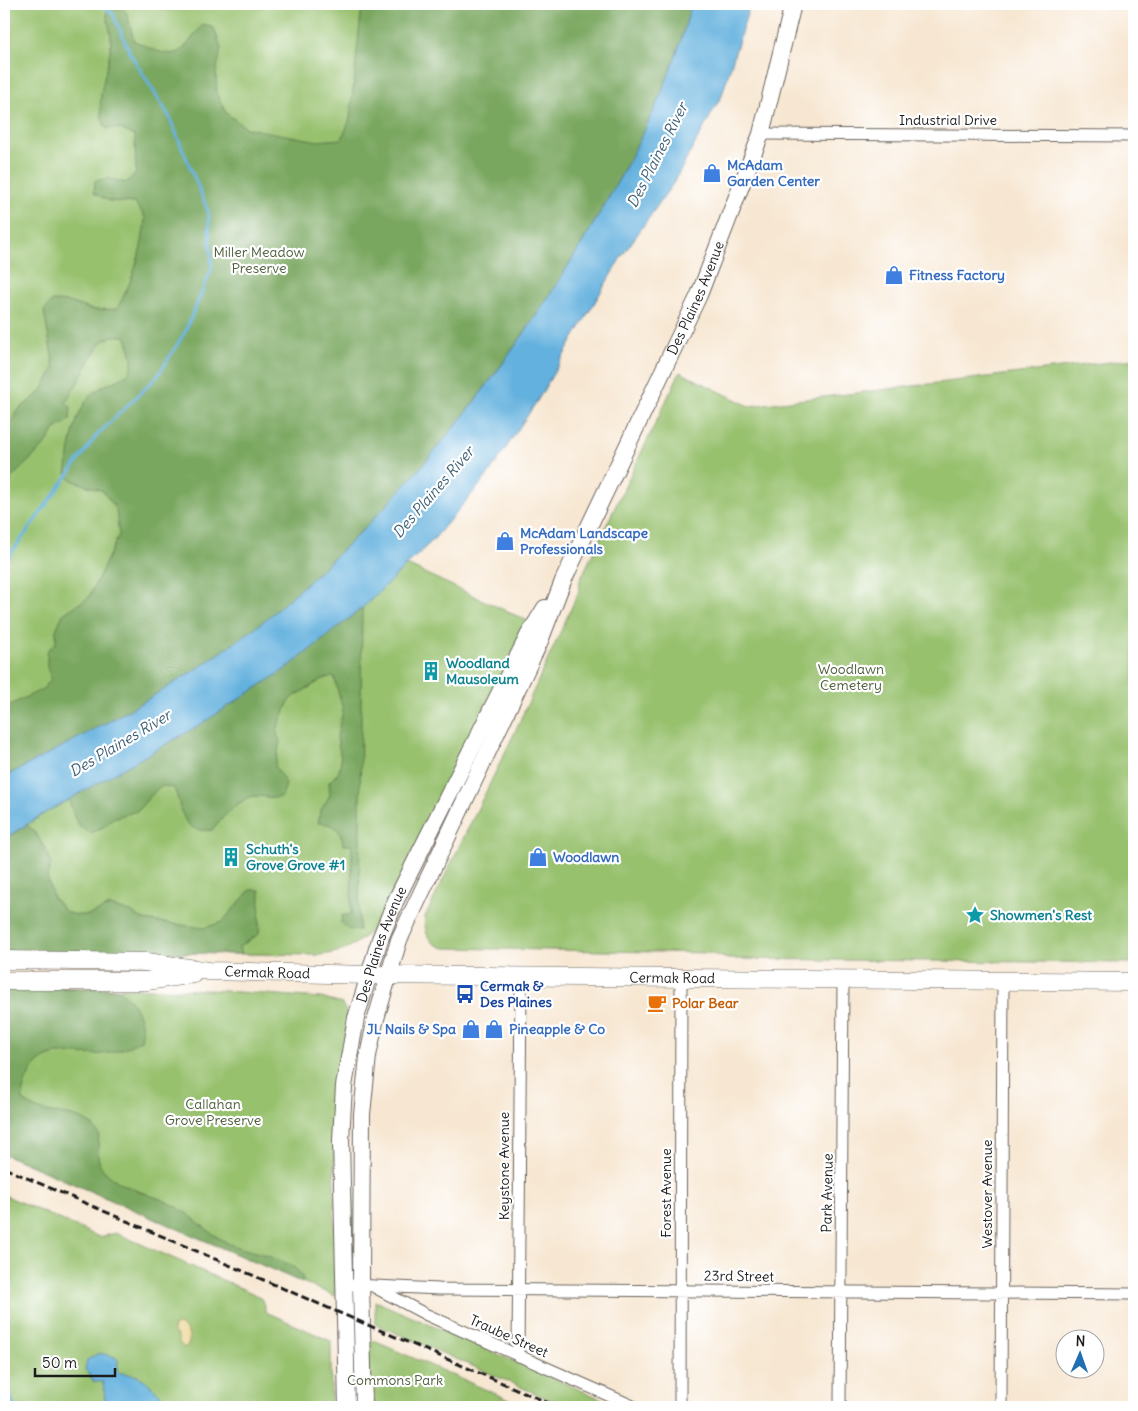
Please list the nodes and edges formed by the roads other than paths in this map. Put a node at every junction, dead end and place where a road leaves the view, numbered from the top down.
1 (793, 4) edge
2 (761, 134) junction
3 (1134, 136) edge
4 (563, 581) junction
5 (4, 960) edge
6 (209, 971) junction
7 (369, 975) junction
8 (389, 975) junction
9 (521, 977) junction
10 (681, 978) junction
11 (843, 980) junction
12 (4, 981) edge
13 (1003, 982) junction
14 (1134, 982) edge
15 (343, 1285) junction
16 (367, 1286) junction
17 (518, 1289) junction
18 (680, 1290) junction
19 (841, 1292) junction
20 (1002, 1293) junction
21 (1134, 1294) edge
22 (518, 1356) junction
23 (347, 1407) edge
24 (364, 1407) edge
25 (635, 1407) edge
26 (680, 1407) edge
27 (840, 1407) edge
28 (1001, 1407) edge

1 - 2 main road, Des Plaines Avenue
2 - 3 street, Industrial Drive
2 - 4 main road, Des Plaines Avenue
4 - 7 main road, Des Plaines Avenue
4 - 8 main road, Des Plaines Avenue
5 - 6 main road, Cermak Road
6 - 7 main road, Cermak Road
6 - 12 main road, Cermak Road
7 - 8 main road, Cermak Road
7 - 15 main road, Des Plaines Avenue
8 - 9 main road, Cermak Road
8 - 16 main road, Des Plaines Avenue
9 - 10 main road, Cermak Road
9 - 17 street, Keystone Avenue
10 - 11 main road, Cermak Road
10 - 18 street, Forest Avenue
11 - 13 main road, Cermak Road
11 - 19 street, Park Avenue
13 - 14 main road, Cermak Road
13 - 20 street, Westover Avenue
15 - 16 street, 23rd Street
15 - 23 main road, Des Plaines Avenue
16 - 17 street, 23rd Street
16 - 22 street, Traube Street
16 - 24 main road, Des Plaines Avenue
17 - 18 street, 23rd Street
17 - 22 street, Keystone Avenue
18 - 19 street, 23rd Street
18 - 26 street, Forest Avenue
19 - 20 street, 23rd Street
19 - 27 street, Park Avenue
20 - 21 street, 23rd Street
20 - 28 street, Westover Avenue
22 - 25 street, Traube Street

